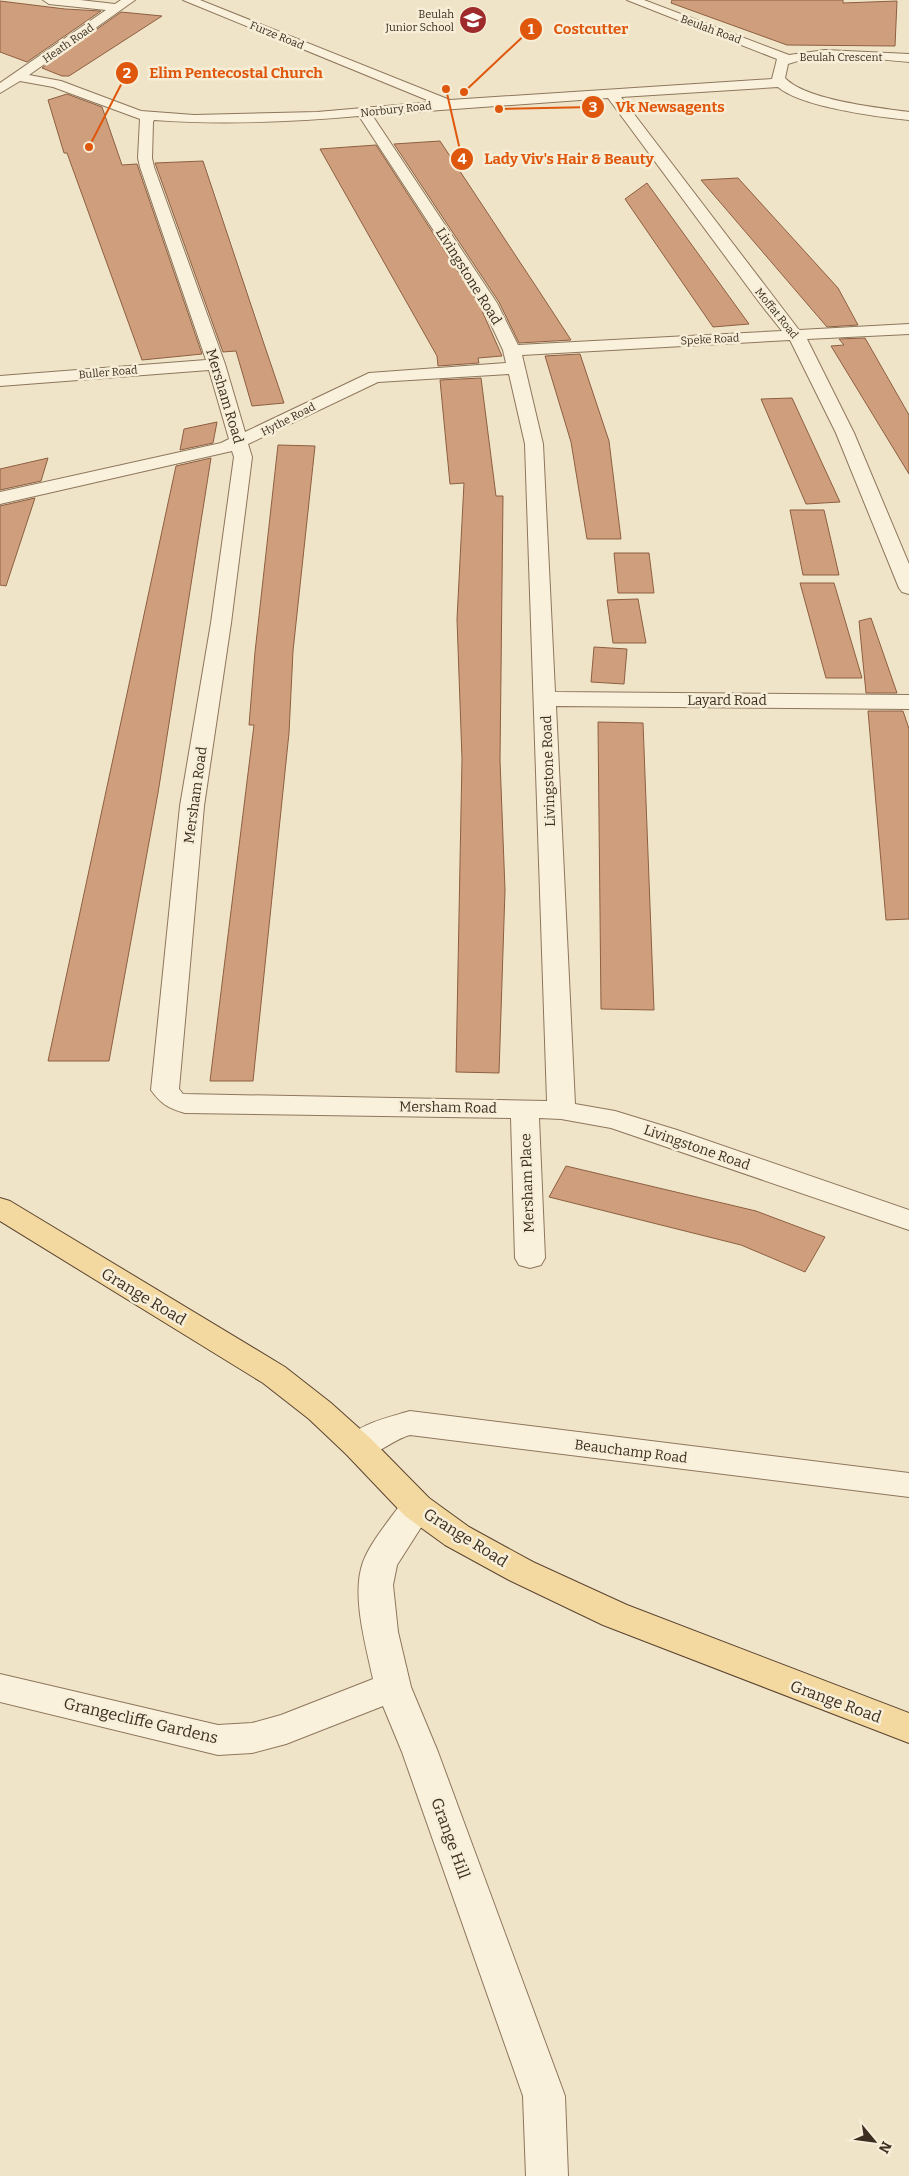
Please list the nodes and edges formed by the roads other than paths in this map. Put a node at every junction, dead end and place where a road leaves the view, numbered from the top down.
1 (49, 0) edge
2 (129, 0) edge
3 (189, 0) edge
4 (633, 0) edge
5 (117, 8) junction
6 (909, 58) edge
7 (788, 59) junction
8 (19, 77) junction
9 (779, 83) junction
10 (2, 86) edge
11 (611, 93) junction
12 (448, 104) junction
13 (364, 113) junction
14 (909, 116) edge
15 (148, 117) junction
16 (909, 329) edge
17 (794, 335) junction
18 (514, 359) junction
19 (216, 364) junction
20 (0, 381) edge
21 (240, 443) junction
22 (0, 498) edge
23 (909, 588) edge
24 (546, 699) junction
25 (909, 702) edge
26 (525, 1108) junction
27 (561, 1110) junction
28 (0, 1208) edge
29 (909, 1220) edge
30 (530, 1258) dead end
31 (358, 1446) junction
32 (909, 1485) edge
33 (417, 1507) junction
34 (393, 1687) junction
35 (0, 1688) edge
36 (909, 1728) edge
37 (547, 2176) edge

1 - 5 street
2 - 5 street, Heath Road
3 - 12 street, Furze Road
4 - 7 street, Beulah Road
5 - 8 street, Heath Road
6 - 7 street, Beulah Crescent
7 - 9 street, Beulah Crescent
8 - 10 street, Heath Road
8 - 15 street, Norbury Road
9 - 11 street, Norbury Road
9 - 14 street
11 - 12 street, Norbury Road
11 - 17 street, Moffat Road
12 - 13 street, Norbury Road
13 - 15 street, Norbury Road
13 - 18 street, Livingstone Road
15 - 19 street, Mersham Road
16 - 17 street, Speke Road
17 - 18 street, Speke Road
17 - 23 street, Moffat Road
18 - 21 street, Hythe Road
18 - 24 street, Livingstone Road
19 - 20 street, Buller Road
19 - 21 street, Mersham Road
21 - 22 street, Hythe Road
21 - 26 street, Mersham Road
24 - 25 street, Layard Road
24 - 27 street, Livingstone Road
26 - 27 street, Mersham Road
26 - 30 street, Mersham Place
27 - 29 street, Livingstone Road
28 - 31 main road, Grange Road
31 - 32 street, Beauchamp Road
31 - 33 main road, Grange Road
33 - 34 street, Grange Hill
33 - 36 main road, Grange Road
34 - 35 street, Grangecliffe Gardens
34 - 37 street, Grange Hill

